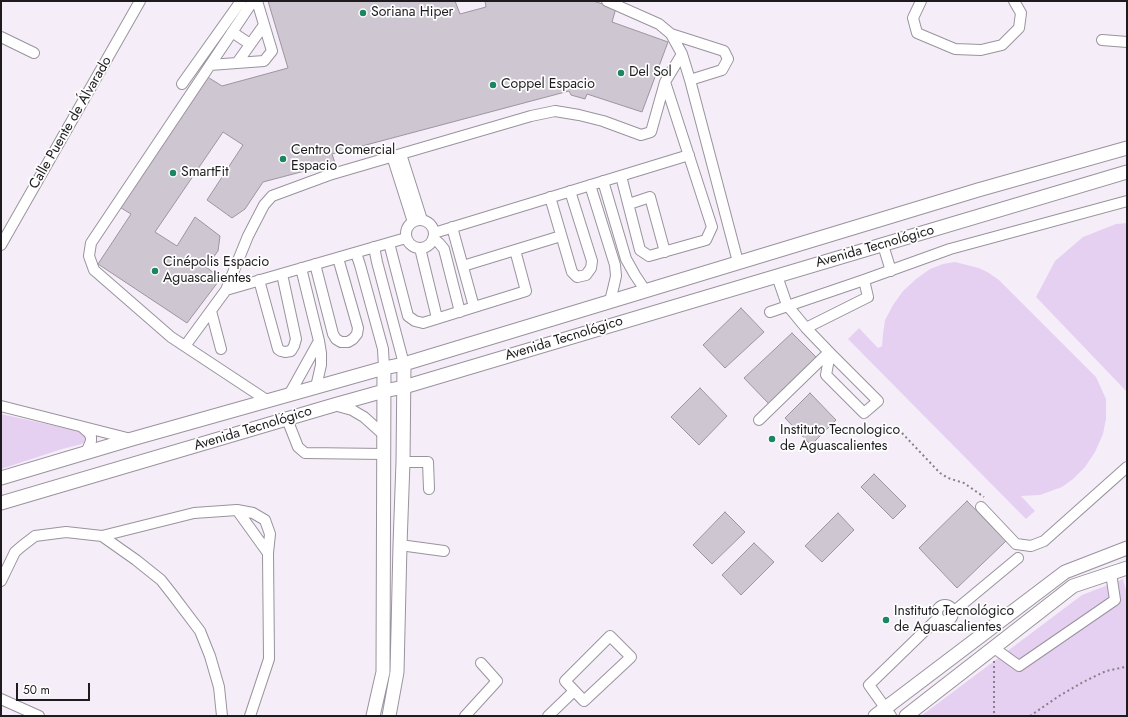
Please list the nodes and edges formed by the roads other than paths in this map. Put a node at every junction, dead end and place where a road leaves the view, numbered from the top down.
1 (140, 1) edge
2 (241, 1) edge
3 (253, 1) edge
4 (257, 1) edge
5 (607, 1) edge
6 (921, 1) edge
7 (1014, 1) edge
8 (264, 25) junction
9 (232, 32) junction
10 (672, 34) junction
11 (1, 37) edge
12 (1102, 40) dead end
13 (1127, 42) edge
14 (250, 44) junction
15 (34, 53) dead end
16 (682, 54) junction
17 (237, 63) junction
18 (210, 65) junction
19 (690, 80) junction
20 (666, 82) junction
21 (182, 84) dead end
22 (1127, 148) edge
23 (396, 155) junction
24 (689, 155) junction
25 (1127, 172) edge
26 (621, 176) junction
27 (603, 181) junction
28 (590, 185) junction
29 (570, 191) junction
30 (550, 197) junction
31 (1127, 201) edge
32 (628, 204) junction
33 (418, 221) junction
34 (452, 228) junction
35 (434, 236) junction
36 (561, 236) junction
37 (406, 238) junction
38 (389, 243) junction
39 (1, 245) edge
40 (883, 245) junction
41 (374, 247) junction
42 (420, 248) junction
43 (515, 250) junction
44 (665, 252) junction
45 (356, 253) junction
46 (338, 258) junction
47 (738, 262) junction
48 (315, 264) junction
49 (463, 266) junction
50 (301, 268) junction
51 (891, 271) junction
52 (282, 274) junction
53 (777, 276) junction
54 (259, 280) junction
55 (864, 280) junction
56 (226, 290) junction
57 (645, 290) junction
58 (610, 301) junction
59 (787, 306) junction
60 (474, 307) junction
61 (211, 311) junction
62 (460, 312) junction
63 (770, 312) dead end
64 (437, 318) junction
65 (393, 322) junction
66 (377, 326) junction
67 (806, 328) junction
68 (318, 341) junction
69 (186, 346) junction
70 (221, 349) dead end
71 (829, 353) junction
72 (404, 364) junction
73 (384, 368) junction
74 (316, 387) junction
75 (404, 387) junction
76 (384, 391) junction
77 (288, 395) junction
78 (268, 401) junction
79 (334, 405) junction
80 (1, 406) edge
81 (287, 419) junction
82 (759, 420) dead end
83 (82, 427) junction
84 (384, 435) junction
85 (132, 439) junction
86 (86, 453) junction
87 (384, 454) junction
88 (403, 462) junction
89 (1127, 467) edge
90 (1, 478) edge
91 (429, 489) dead end
92 (1, 503) edge
93 (984, 504) road end
94 (237, 510) junction
95 (102, 536) junction
96 (400, 545) junction
97 (1127, 548) edge
98 (444, 551) dead end
99 (268, 554) junction
100 (1018, 558) dead end
101 (1127, 568) edge
102 (1111, 573) junction
103 (1, 581) edge
104 (994, 648) junction
105 (481, 663) dead end
106 (574, 691) junction
107 (1, 699) edge
108 (884, 714) edge
109 (39, 716) edge
110 (222, 716) edge
111 (250, 716) edge
112 (373, 716) edge
113 (389, 716) edge
114 (465, 716) edge
115 (548, 716) edge
116 (906, 716) edge

1 - 39 street, Calle Puente de Álvarado
2 - 21 street
3 - 9 street
4 - 8 street
5 - 10 street
6 - 7 street
8 - 14 street
8 - 17 street
9 - 14 street
9 - 18 street
10 - 16 street
10 - 19 street
11 - 15 street
12 - 13 street
14 - 17 street
16 - 19 street
16 - 20 street
17 - 18 street
18 - 69 street
19 - 47 street
20 - 23 street
20 - 24 street
22 - 47 main road, Avenida Tecnológico
23 - 33 street
23 - 56 street
24 - 26 street
24 - 44 street
25 - 40 main road, Avenida Tecnológico
26 - 27 street
26 - 32 street
27 - 28 street
27 - 57 street
28 - 29 street
28 - 58 street
29 - 30 street
29 - 36 street
30 - 34 street
30 - 36 street
31 - 51 street
32 - 44 street
32 - 44 street
33 - 35 street
33 - 37 street
34 - 35 street
34 - 49 street
35 - 42 street
35 - 62 street
36 - 43 street
37 - 38 street
37 - 42 street
38 - 41 street
38 - 64 street
40 - 51 street
40 - 53 main road, Avenida Tecnológico
41 - 45 street
41 - 65 street
42 - 64 street
43 - 49 street
43 - 60 street
45 - 46 street
45 - 66 street
46 - 48 street
46 - 48 street
47 - 57 main road, Avenida Tecnológico
48 - 50 street
49 - 60 street
50 - 52 street
50 - 68 street
51 - 55 street
52 - 54 street
52 - 54 street
53 - 59 street
53 - 75 main road, Avenida Tecnológico
54 - 56 street
55 - 59 street
55 - 67 street
56 - 61 street
57 - 58 main road, Avenida Tecnológico
58 - 72 main road, Avenida Tecnológico
59 - 63 street
59 - 67 street
60 - 62 street
61 - 69 street
61 - 70 street
62 - 64 street
65 - 66 street
65 - 72 street
66 - 73 street
67 - 71 street
68 - 74 street
68 - 77 street
69 - 78 street
71 - 71 street
71 - 82 street
72 - 73 main road, Avenida Tecnológico
72 - 75 main road
73 - 74 main road, Avenida Tecnológico
73 - 76 main road
74 - 77 main road, Avenida Tecnológico
75 - 76 main road, Avenida Tecnológico
75 - 88 main road
76 - 79 main road, Avenida Tecnológico
76 - 84 main road
77 - 78 main road, Avenida Tecnológico
78 - 85 main road, Avenida Tecnológico
79 - 81 main road, Avenida Tecnológico
79 - 84 street
80 - 83 street, Avenida Tecnológico
81 - 87 street
81 - 92 main road, Avenida Tecnológico
83 - 85 street, Avenida Tecnológico
83 - 86 street
84 - 87 main road
85 - 86 main road, Avenida Tecnológico
86 - 90 main road, Avenida Tecnológico
87 - 112 main road
88 - 91 street
88 - 96 main road
89 - 93 street
94 - 95 street
94 - 99 street
94 - 99 street
95 - 103 street
95 - 110 street
96 - 98 street
96 - 113 main road
97 - 108 main road
99 - 111 street
100 - 108 street
101 - 102 main road
102 - 104 main road
102 - 104 street
104 - 116 main road
105 - 114 street
106 - 106 street
106 - 115 street
107 - 109 street

